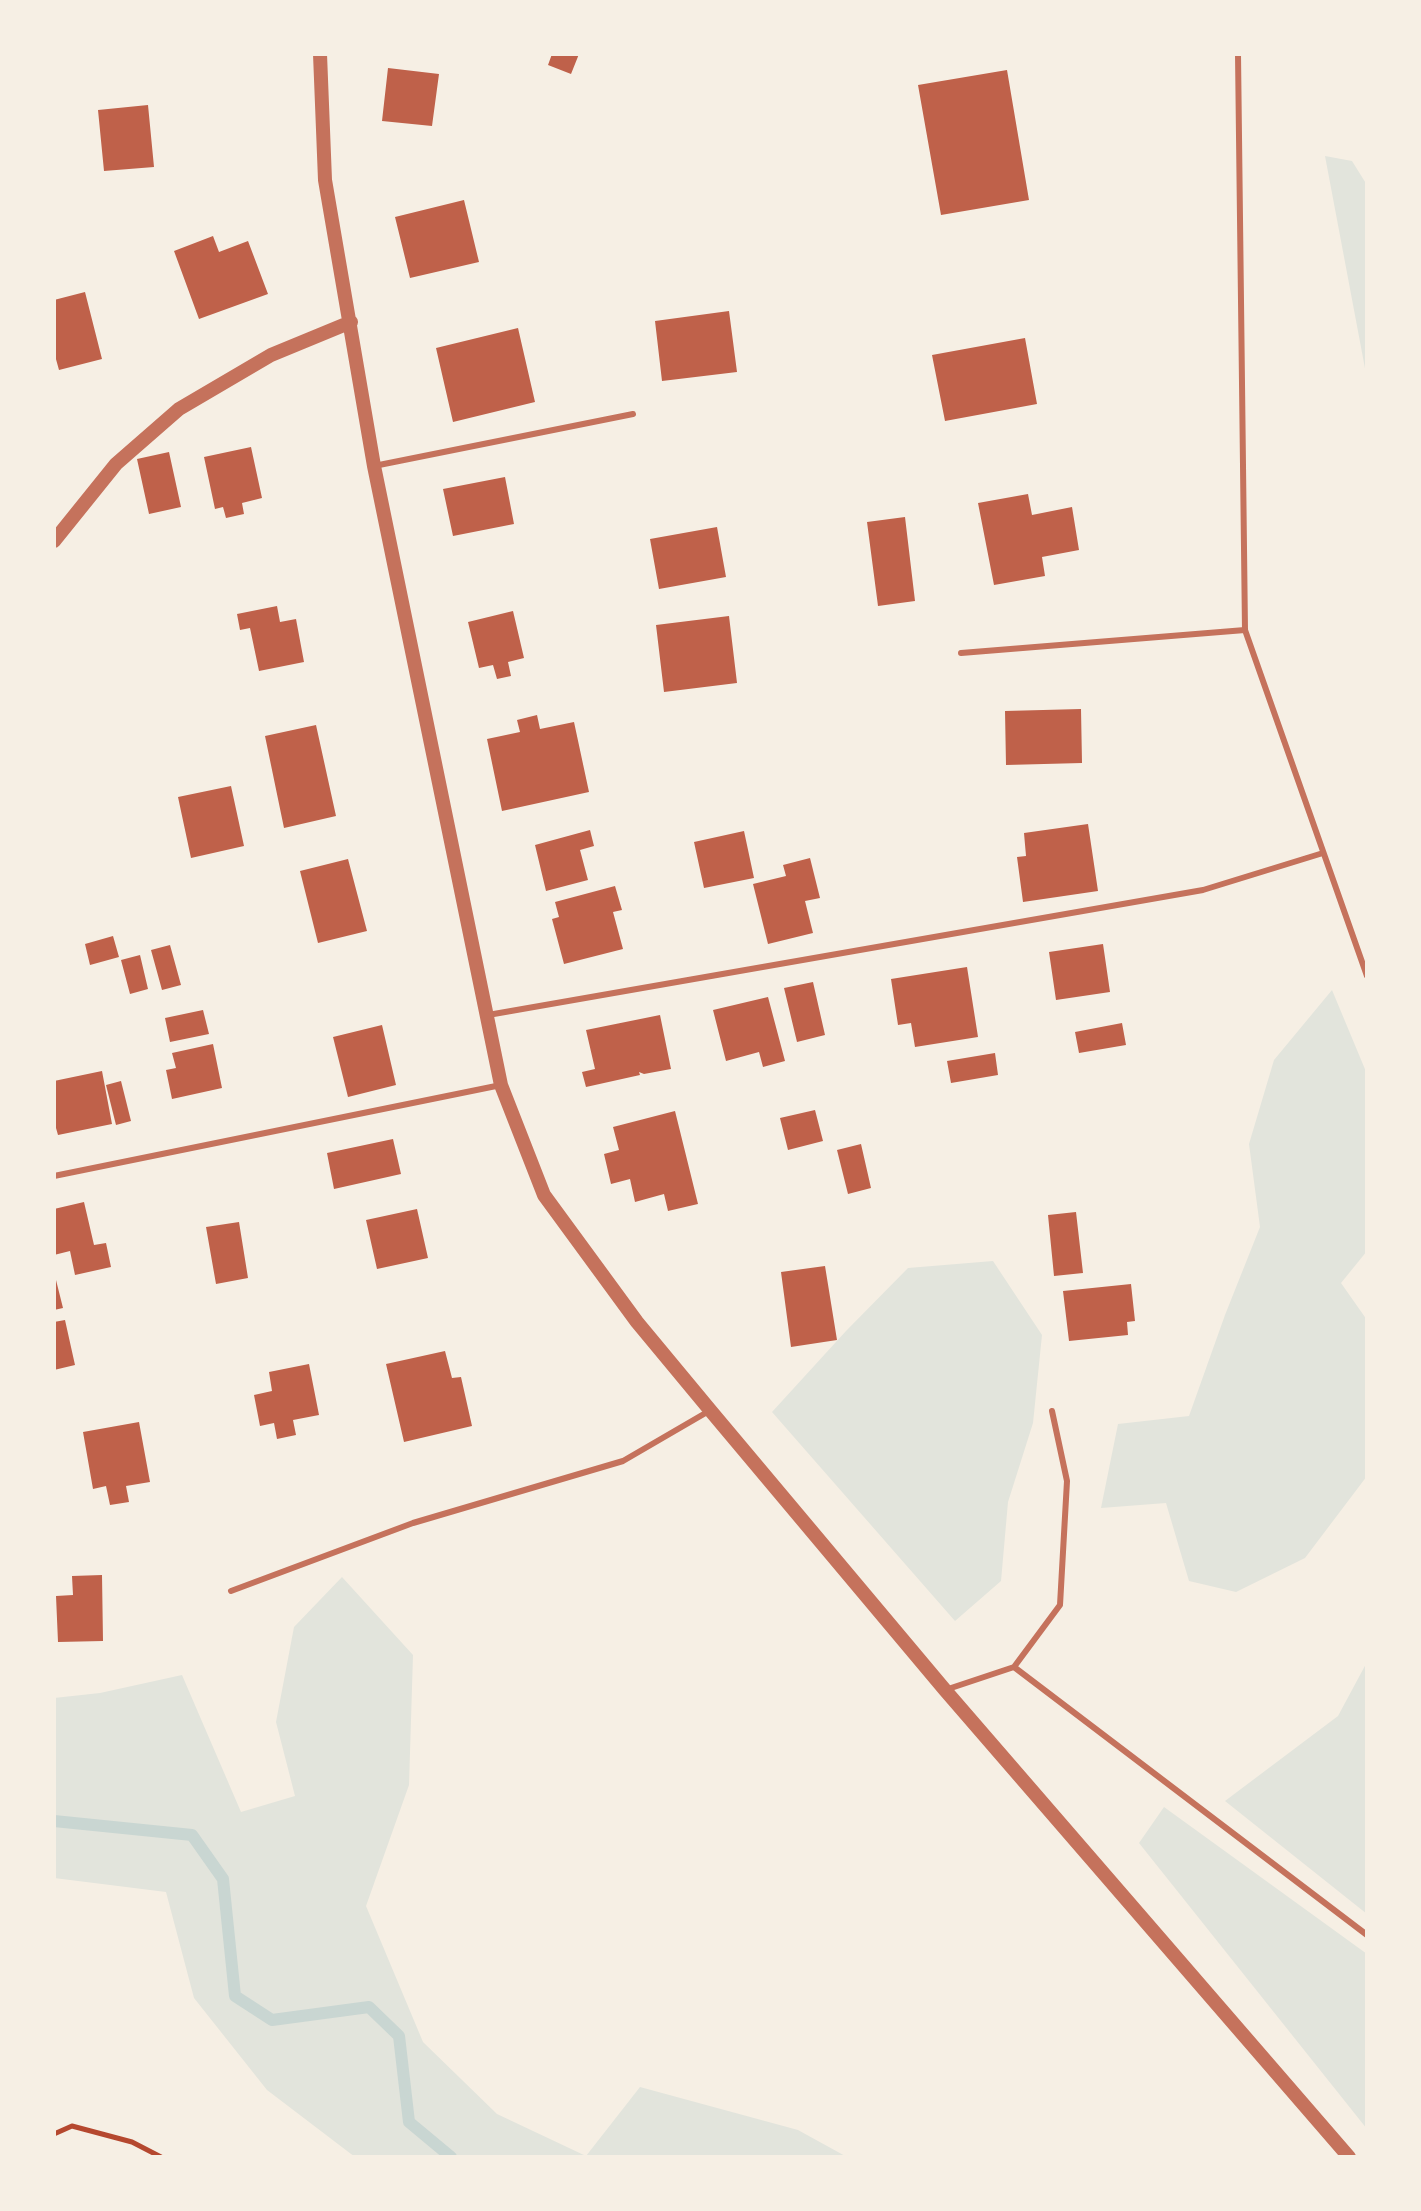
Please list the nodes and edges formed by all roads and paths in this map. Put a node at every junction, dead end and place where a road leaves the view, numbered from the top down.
1 (320, 54) edge
2 (1238, 54) edge
3 (351, 322) junction
4 (633, 414) dead end
5 (374, 466) junction
6 (54, 541) edge
7 (1245, 630) junction
8 (961, 653) dead end
9 (1323, 853) junction
10 (1367, 976) edge
11 (486, 1016) junction
12 (501, 1085) junction
13 (54, 1176) edge
14 (710, 1410) junction
15 (1052, 1411) dead end
16 (231, 1591) dead end
17 (1014, 1667) junction
18 (945, 1690) junction
19 (1367, 1935) edge
20 (54, 2134) edge
21 (161, 2157) edge
22 (1349, 2157) edge

1 - 3 street
2 - 7 lane
3 - 5 street
3 - 6 street
4 - 5 lane
5 - 11 street
7 - 8 lane
7 - 9 lane
9 - 10 lane
9 - 11 lane
11 - 12 street
12 - 13 lane
12 - 14 street
14 - 16 lane
14 - 18 street
15 - 17 lane
17 - 18 lane
17 - 19 lane
18 - 22 street
20 - 21 path

